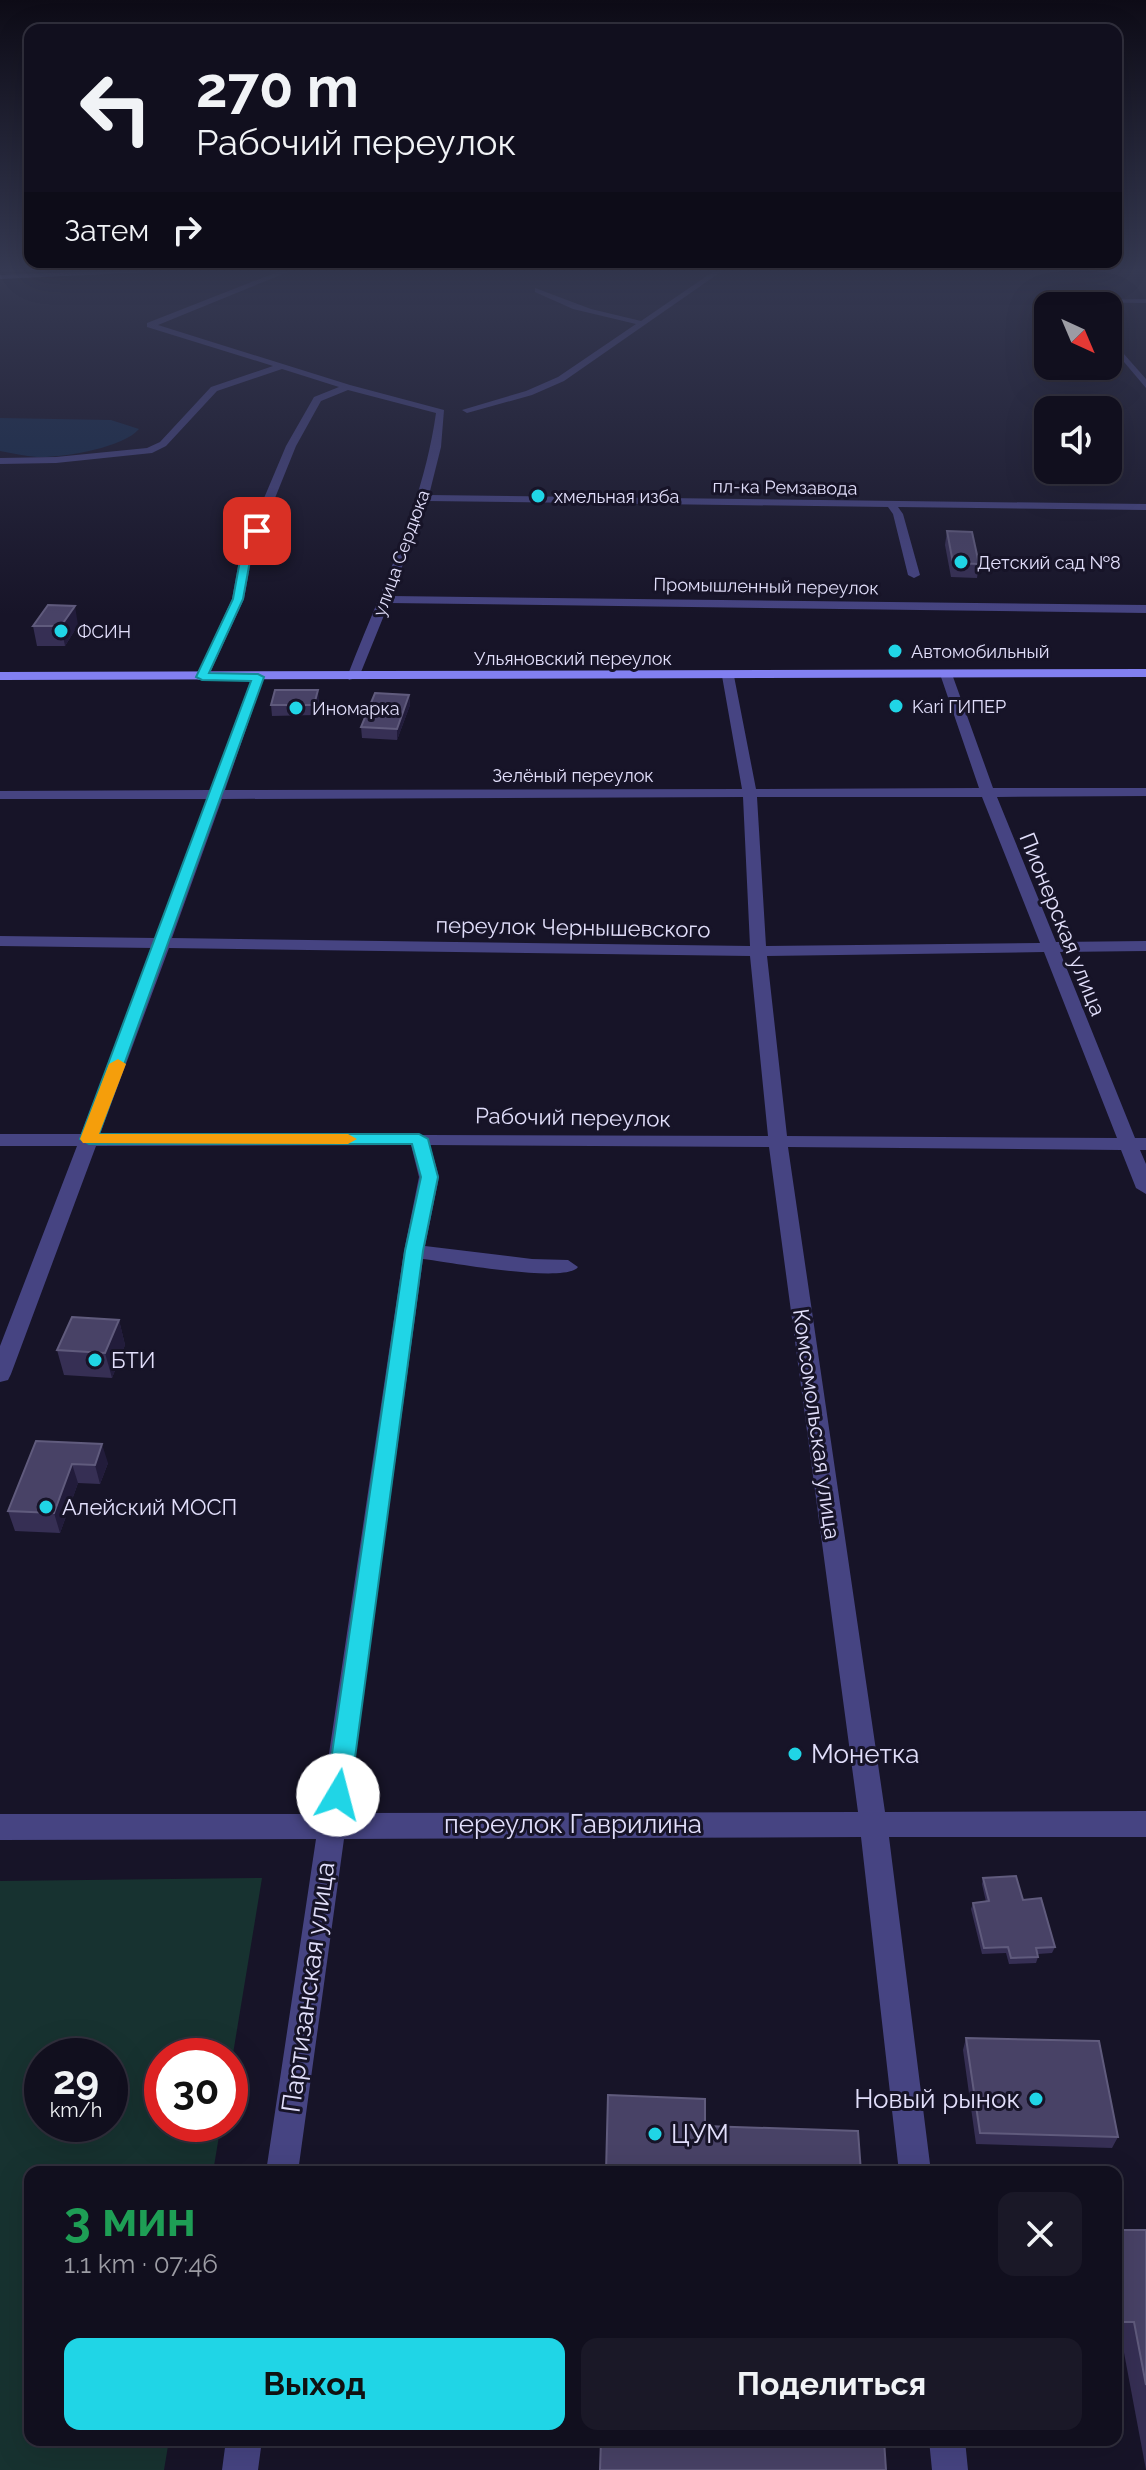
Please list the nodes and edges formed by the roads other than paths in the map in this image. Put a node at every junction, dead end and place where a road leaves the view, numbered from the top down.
1 (228, 384) edge
2 (338, 384) edge
3 (546, 384) edge
4 (347, 387) junction
5 (393, 399) junction
6 (451, 412) junction
7 (0, 461) edge
8 (423, 498) junction
9 (891, 504) junction
10 (1146, 507) edge
11 (914, 575) dead end
12 (386, 599) junction
13 (1146, 609) edge
14 (1146, 673) edge
15 (946, 674) junction
16 (0, 676) edge
17 (728, 676) junction
18 (202, 677) junction
19 (258, 677) junction
20 (353, 677) junction
21 (1146, 792) edge
22 (750, 793) junction
23 (988, 793) junction
24 (218, 794) junction
25 (0, 795) edge
26 (0, 941) edge
27 (163, 942) junction
28 (1047, 946) junction
29 (1146, 946) edge
30 (758, 951) junction
31 (89, 1139) junction
32 (419, 1139) junction
33 (0, 1140) edge
34 (778, 1143) junction
35 (1138, 1144) edge
36 (1146, 1188) edge
37 (414, 1251) junction
38 (568, 1267) dead end
39 (0, 1374) edge
40 (873, 1823) junction
41 (1146, 1824) edge
42 (334, 1825) junction
43 (0, 1827) edge
44 (283, 2166) edge
45 (914, 2166) edge
46 (243, 2446) edge
47 (948, 2446) edge
48 (240, 2470) edge
49 (950, 2470) edge

1 - 7 street
2 - 4 street
3 - 6 street
4 - 5 street
4 - 18 street
5 - 6 street
5 - 6 street
6 - 8 street, улица Сердюка
8 - 9 street, пл-ка Ремзавода
8 - 12 street, улица Сердюка
9 - 10 street, пл-ка Ремзавода
9 - 11 street
12 - 13 street, Промышленный переулок
12 - 20 street, улица Сердюка
14 - 15 main road, Ульяновский переулок
15 - 17 main road, Ульяновский переулок
15 - 23 street, Пионерская улица
16 - 18 main road, Ульяновский переулок
17 - 20 main road, Ульяновский переулок
17 - 22 street, Комсомольская улица
18 - 19 main road, Ульяновский переулок
19 - 20 main road, Ульяновский переулок
19 - 24 street
21 - 23 street, Зелёный переулок
22 - 23 street, Зелёный переулок
22 - 24 street, Зелёный переулок
22 - 30 street, Комсомольская улица
23 - 28 street, Пионерская улица
24 - 25 street, Зелёный переулок
24 - 27 street
26 - 27 street, переулок Чернышевского
27 - 30 street, переулок Чернышевского
27 - 31 street
28 - 29 street, переулок Чернышевского
28 - 30 street, переулок Чернышевского
28 - 35 street, Пионерская улица
30 - 34 street, Комсомольская улица
31 - 32 street, Рабочий переулок
31 - 33 street, Рабочий переулок
31 - 39 street
32 - 34 street, Рабочий переулок
32 - 37 street, Партизанская улица
34 - 35 street, Рабочий переулок
34 - 40 street, Комсомольская улица
35 - 36 street, Пионерская улица
37 - 38 street
37 - 42 street, Партизанская улица
40 - 41 street, переулок Гаврилина
40 - 42 street, переулок Гаврилина
40 - 45 street, Комсомольская улица
42 - 43 street, переулок Гаврилина
42 - 44 street, Партизанская улица
46 - 48 street
47 - 49 street

